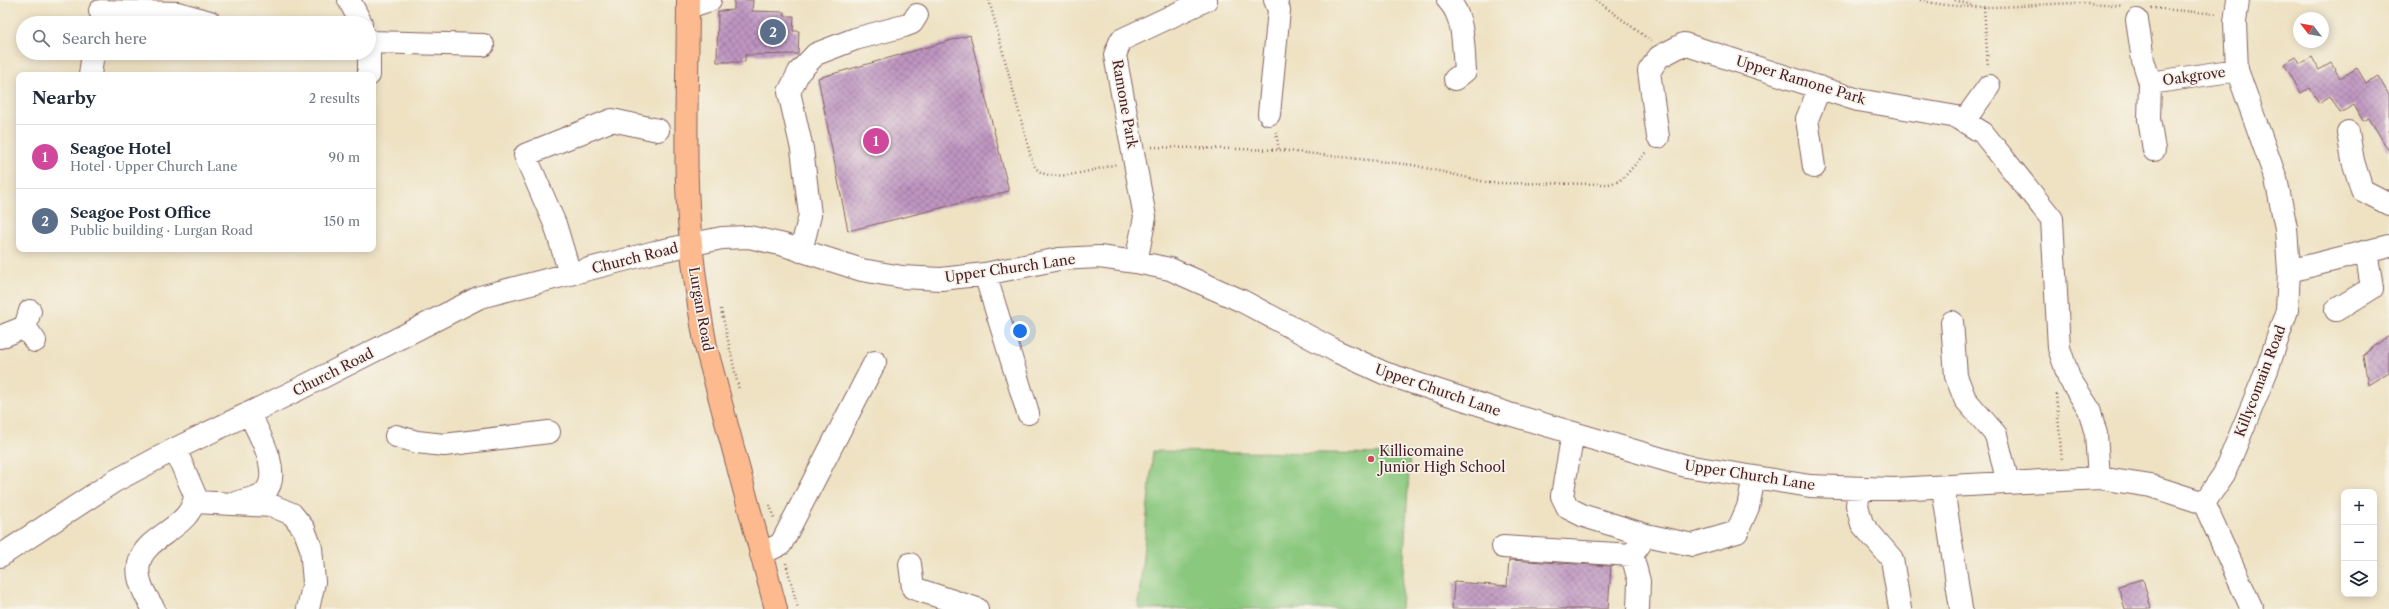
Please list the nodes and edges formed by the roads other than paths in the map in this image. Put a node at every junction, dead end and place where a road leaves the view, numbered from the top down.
1 (349, 0) edge
2 (710, 0) edge
3 (1206, 0) edge
4 (1275, 0) edge
5 (1448, 0) edge
6 (688, 3) edge
7 (99, 11) edge
8 (2139, 12) road end
9 (2233, 12) edge
10 (917, 15) dead end
11 (189, 16) edge
12 (357, 16) edge
13 (376, 41) edge
14 (484, 45) dead end
15 (92, 60) edge
16 (369, 60) edge
17 (2237, 70) junction
18 (90, 72) edge
19 (369, 72) edge
20 (1455, 79) dead end
21 (2150, 82) junction
22 (1989, 86) road end
23 (1820, 88) junction
24 (1270, 114) dead end
25 (1964, 121) junction
26 (658, 130) dead end
27 (2348, 132) dead end
28 (1658, 138) road end
29 (2154, 150) dead end
30 (1814, 167) dead end
31 (2389, 204) edge
32 (691, 244) junction
33 (2389, 246) edge
34 (801, 251) junction
35 (2366, 251) junction
36 (1136, 262) junction
37 (2289, 271) junction
38 (570, 274) junction
39 (985, 274) junction
40 (2336, 310) dead end
41 (1952, 322) dead end
42 (30, 326) dead end
43 (0, 337) edge
44 (875, 362) dead end
45 (249, 413) junction
46 (1028, 413) dead end
47 (549, 432) dead end
48 (1573, 433) junction
49 (396, 436) dead end
50 (175, 449) junction
51 (1754, 478) junction
52 (2099, 478) junction
53 (2008, 483) junction
54 (1860, 488) junction
55 (1943, 488) junction
56 (195, 502) junction
57 (2204, 503) junction
58 (232, 504) junction
59 (1646, 535) junction
60 (1503, 547) dead end
61 (762, 554) junction
62 (1632, 555) junction
63 (0, 556) edge
64 (910, 564) dead end
65 (154, 609) edge
66 (308, 609) edge
67 (776, 609) edge
68 (977, 609) edge
69 (1638, 609) edge
70 (1900, 609) edge
71 (1961, 609) edge
72 (2252, 609) edge

1 - 12 street
2 - 6 street
3 - 36 street, Ramone Park
4 - 24 street
5 - 20 street
6 - 32 main road, Lurgan Road
7 - 11 street
8 - 21 street, Oakgrove
9 - 17 street, Killycomain Road
10 - 34 street
13 - 14 street
15 - 18 street
16 - 19 street
17 - 21 street, Oakgrove
17 - 37 street, Killycomain Road
21 - 29 street, Oakgrove
22 - 25 street
23 - 25 street, Upper Ramone Park
23 - 28 street, Upper Ramone Park
23 - 30 street
25 - 52 street, Upper Ramone Park
26 - 38 street
27 - 31 street
32 - 34 street, Upper Church Lane
32 - 38 street, Church Road
32 - 61 main road, Lurgan Road
33 - 35 street
34 - 39 street, Upper Church Lane
35 - 37 street
35 - 40 street
36 - 39 street, Upper Church Lane
36 - 48 street, Upper Church Lane
37 - 57 street, Killycomain Road
38 - 45 street, Church Road
39 - 46 street
41 - 53 street
42 - 43 street
44 - 61 street
45 - 50 street, Church Road
45 - 58 street
47 - 49 street
48 - 51 street, Upper Church Lane
48 - 59 street
50 - 56 street
50 - 63 street, Church Road
51 - 54 street, Upper Church Lane
51 - 59 street
52 - 53 street, Upper Church Lane
52 - 57 street, Upper Church Lane
53 - 55 street, Upper Church Lane
54 - 55 street, Upper Church Lane
54 - 70 street
55 - 71 street
56 - 58 street
56 - 65 street
57 - 72 street
58 - 66 street
59 - 62 street
60 - 62 street
61 - 67 main road, Lurgan Road
62 - 69 street
64 - 68 street

